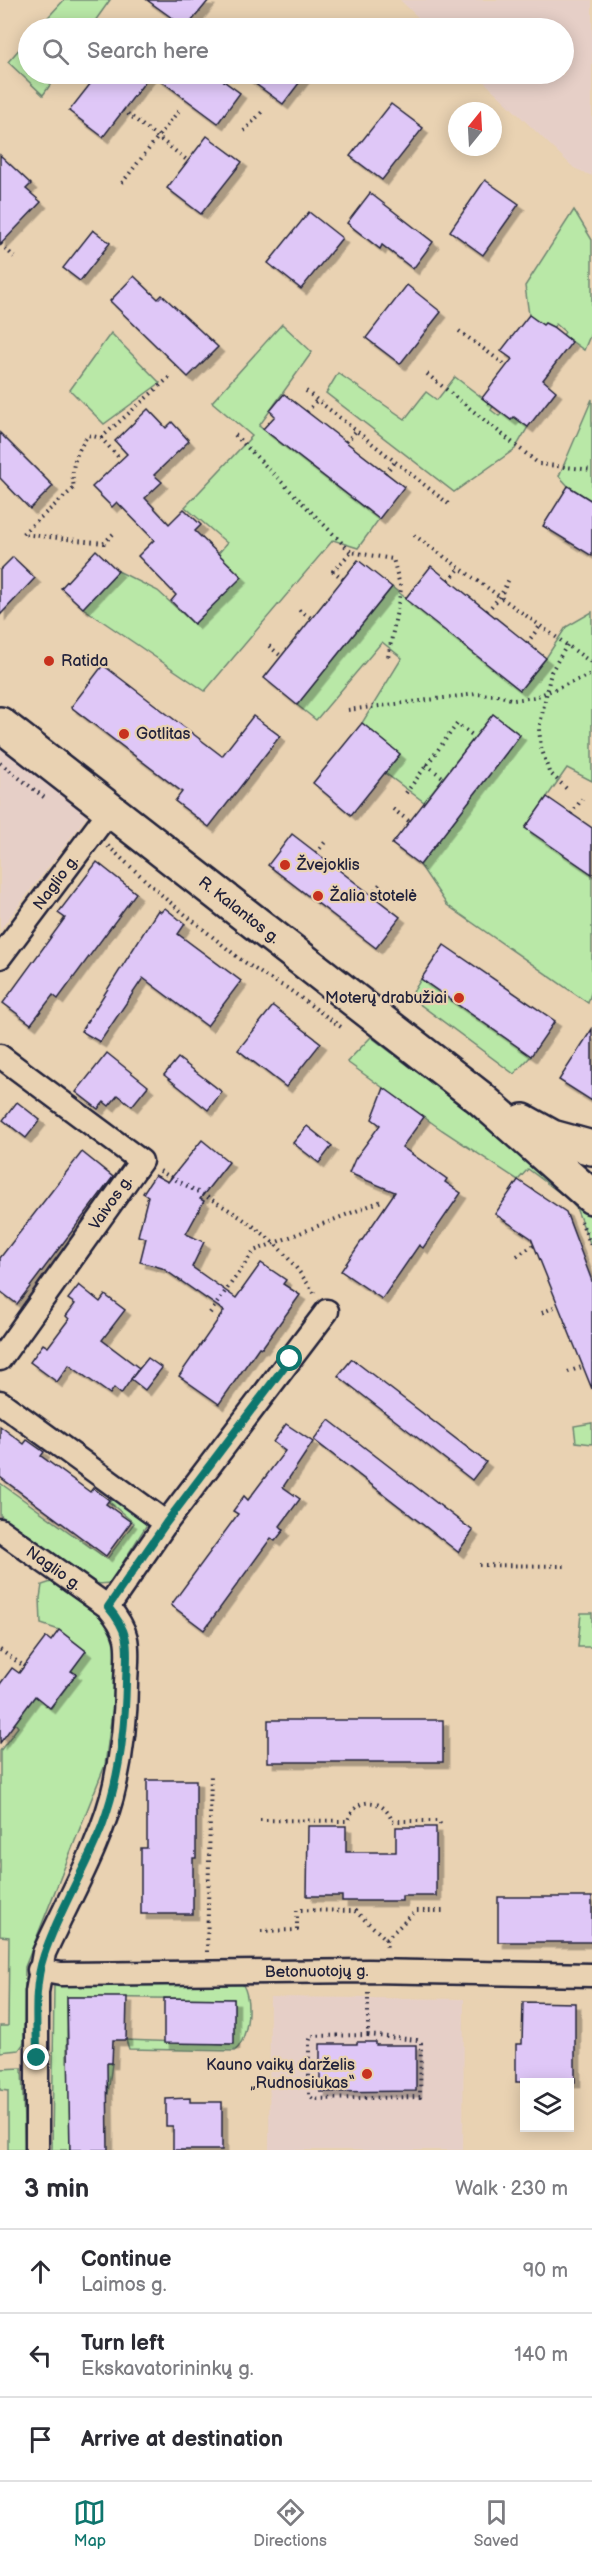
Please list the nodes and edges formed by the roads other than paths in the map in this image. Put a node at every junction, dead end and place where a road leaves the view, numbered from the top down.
1 (0, 724) edge
2 (102, 821) junction
3 (0, 957) edge
4 (0, 1056) edge
5 (479, 1097) junction
6 (592, 1148) edge
7 (592, 1197) edge
8 (327, 1311) road end
9 (0, 1359) edge
10 (0, 1402) edge
11 (166, 1523) junction
12 (0, 1530) edge
13 (108, 1607) junction
14 (39, 1971) junction
15 (592, 1975) edge
16 (37, 2150) edge

1 - 2 main road, R. Kalantos g.
2 - 3 street, Naglio g.
2 - 5 main road, R. Kalantos g.
4 - 9 street, Vaivos g.
5 - 6 main road, R. Kalantos g.
5 - 7 main road, R. Kalantos g.
8 - 11 street
10 - 11 street
11 - 13 street
12 - 13 street, Naglio g.
13 - 14 street
14 - 15 street, Betonuotojų g.
14 - 16 street

